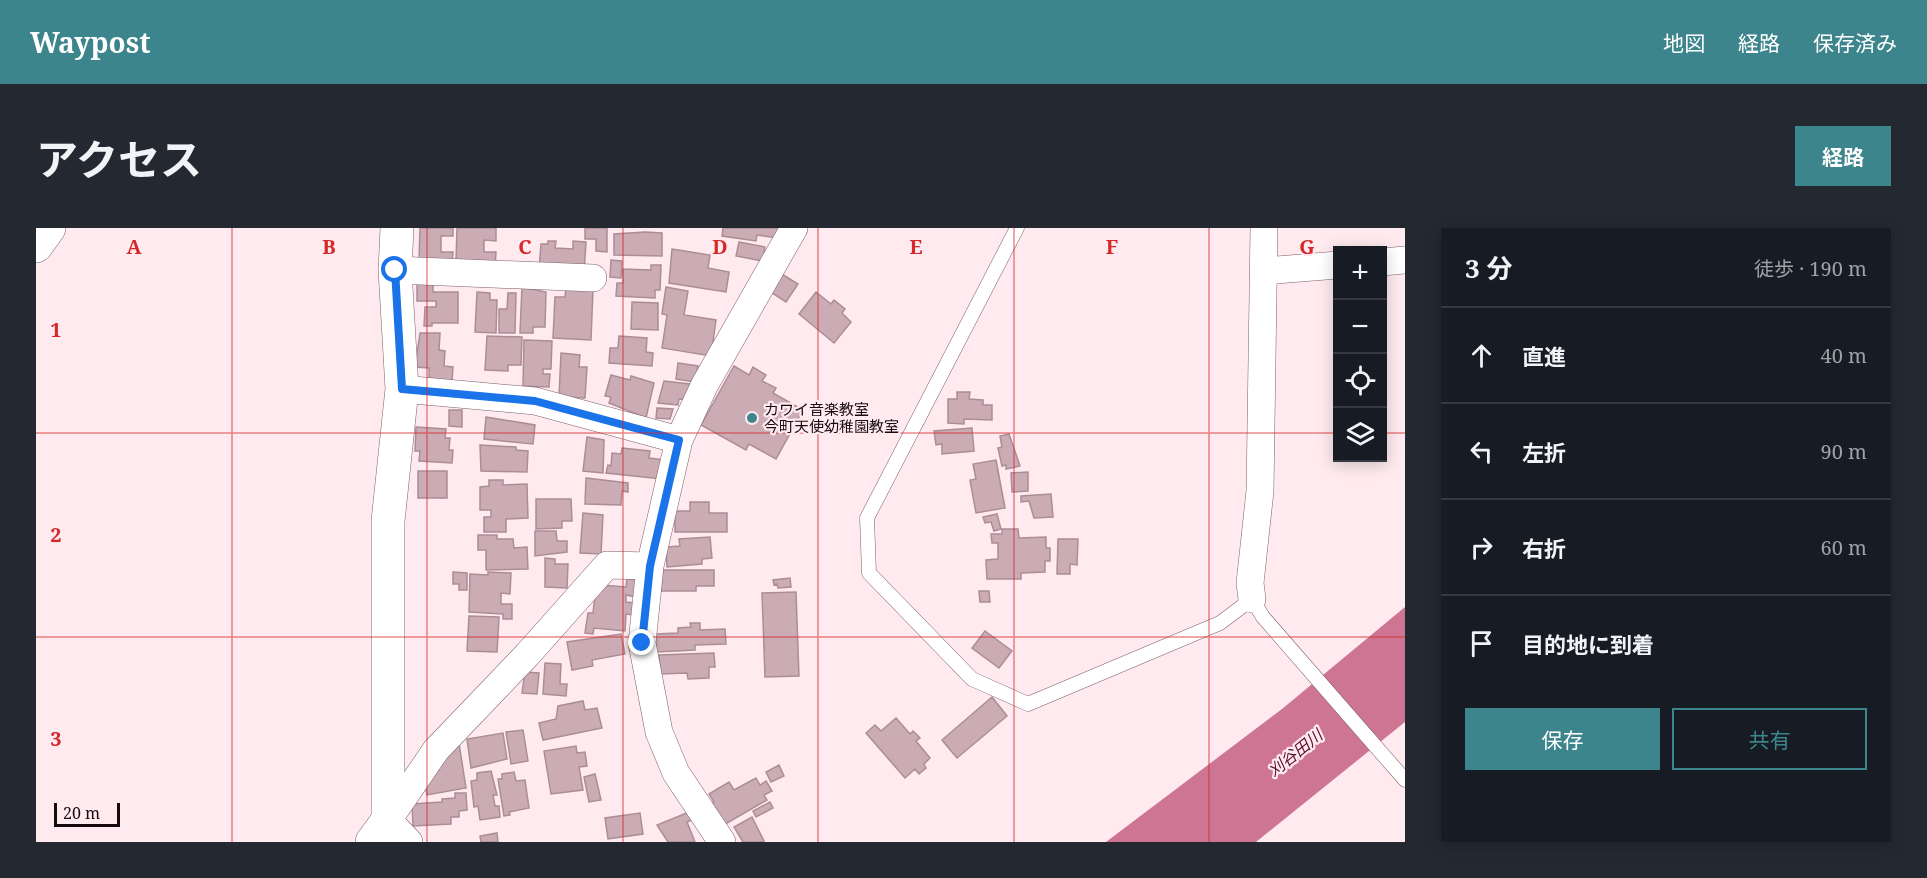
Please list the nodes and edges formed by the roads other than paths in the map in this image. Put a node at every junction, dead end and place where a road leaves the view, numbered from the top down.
1 (49, 228) edge
2 (397, 228) edge
3 (794, 228) edge
4 (1017, 228) edge
5 (1264, 228) edge
6 (36, 246) edge
7 (1405, 260) edge
8 (1387, 262) edge
9 (1333, 265) edge
10 (395, 270) junction
11 (1264, 271) junction
12 (593, 278) dead end
13 (402, 389) junction
14 (679, 440) junction
15 (650, 566) junction
16 (1258, 608) junction
17 (1405, 780) edge
18 (390, 835) edge
19 (722, 842) edge

1 - 6 street
2 - 10 street
3 - 14 street
4 - 16 lane
5 - 11 street
7 - 8 street
9 - 11 street
10 - 12 street
10 - 13 street
11 - 16 street
13 - 14 street
13 - 18 street
14 - 15 street
15 - 18 street
15 - 19 street
16 - 17 lane

